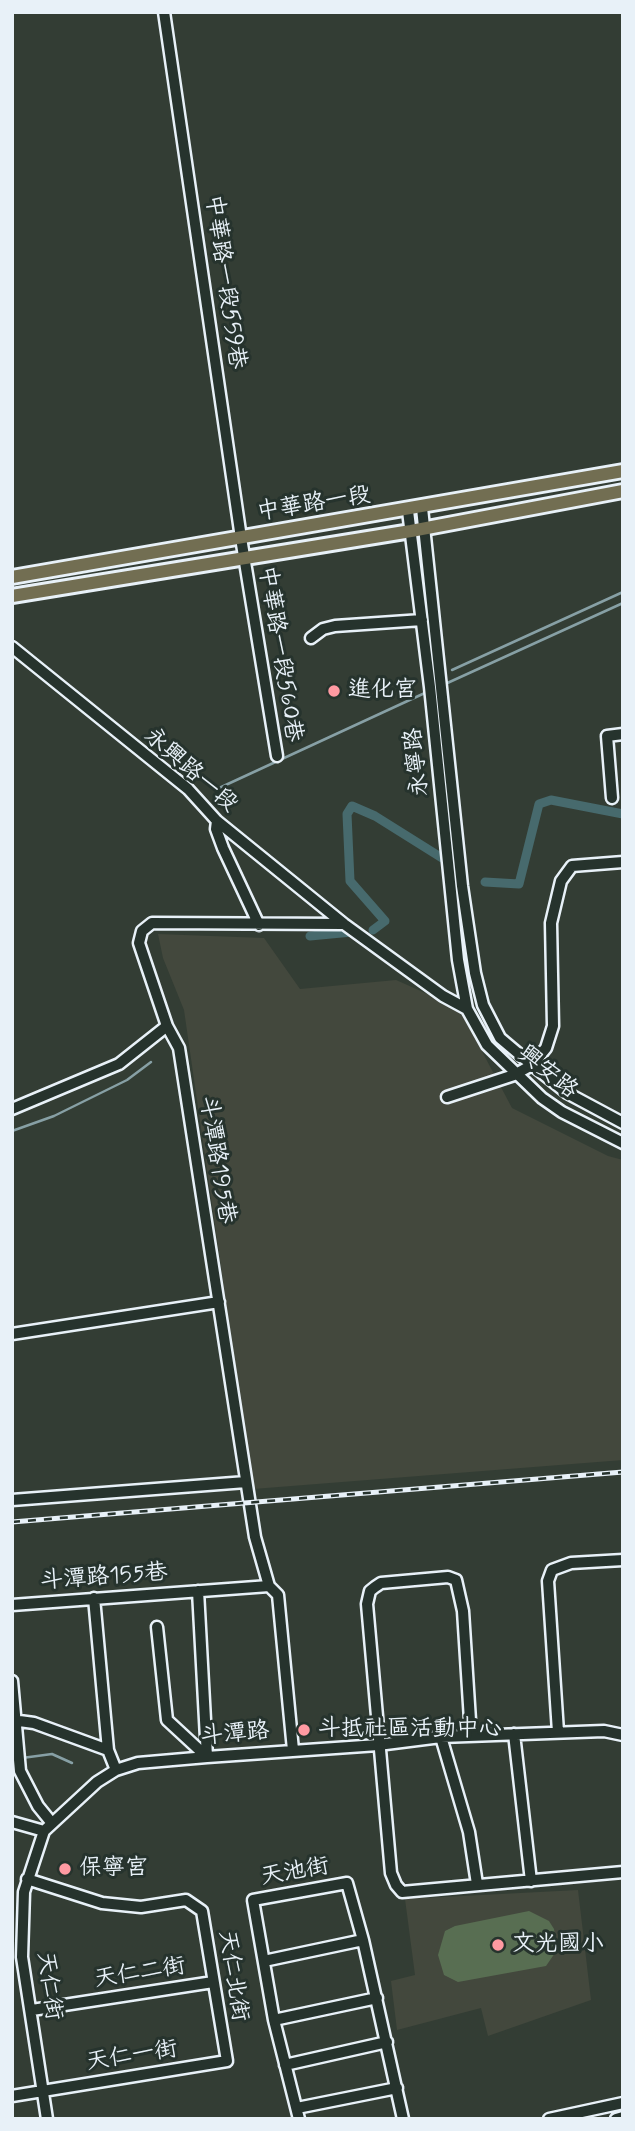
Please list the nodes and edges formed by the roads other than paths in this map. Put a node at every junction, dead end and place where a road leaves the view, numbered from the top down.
1 (164, 12) edge
2 (623, 471) edge
3 (623, 491) edge
4 (422, 508) junction
5 (408, 511) junction
6 (426, 528) junction
7 (411, 531) junction
8 (241, 538) junction
9 (244, 557) junction
10 (12, 577) edge
11 (12, 596) edge
12 (422, 620) junction
13 (312, 638) dead end
14 (12, 647) edge
15 (623, 734) edge
16 (277, 757) dead end
17 (612, 798) dead end
18 (217, 821) junction
19 (623, 862) edge
20 (344, 924) junction
21 (259, 925) junction
22 (483, 1005) junction
23 (467, 1009) junction
24 (167, 1026) junction
25 (532, 1065) junction
26 (514, 1075) junction
27 (447, 1097) dead end
28 (12, 1109) edge
29 (623, 1123) edge
30 (623, 1143) edge
31 (219, 1302) junction
32 (12, 1334) edge
33 (246, 1482) junction
34 (12, 1500) edge
35 (623, 1560) edge
36 (269, 1586) junction
37 (198, 1591) junction
38 (94, 1598) junction
39 (12, 1605) edge
40 (157, 1627) dead end
41 (12, 1681) edge
42 (15, 1720) edge
43 (558, 1732) junction
44 (514, 1734) junction
45 (623, 1735) edge
46 (471, 1736) junction
47 (441, 1737) junction
48 (378, 1745) junction
49 (108, 1750) junction
50 (293, 1750) junction
51 (207, 1757) junction
52 (116, 1770) junction
53 (12, 1822) edge
54 (51, 1822) junction
55 (44, 1830) junction
56 (623, 1872) edge
57 (27, 1879) junction
58 (531, 1881) junction
59 (478, 1884) junction
60 (363, 1940) junction
61 (17, 1958) edge
62 (264, 1961) junction
63 (213, 1982) junction
64 (377, 1998) junction
65 (32, 2010) junction
66 (274, 2020) junction
67 (387, 2042) junction
68 (227, 2061) joint
69 (285, 2065) junction
70 (397, 2088) junction
71 (44, 2091) junction
72 (12, 2096) edge
73 (623, 2104) edge
74 (298, 2113) edge
75 (623, 2117) edge
76 (47, 2119) edge
77 (403, 2119) edge
78 (549, 2119) edge
79 (616, 2119) edge

1 - 8 street, 中華路一段559巷
2 - 4 main road, 中華路一段
3 - 6 main road, 中華路一段
4 - 5 main road, 中華路一段
4 - 6 street, 永寧路
5 - 7 street, 永寧路
5 - 8 main road, 中華路一段
6 - 7 main road, 中華路一段
6 - 22 street, 永寧路
7 - 9 main road, 中華路一段
7 - 12 street, 永寧路
8 - 9 street, 中華路一段559巷
8 - 10 main road, 中華路一段
9 - 11 main road, 中華路一段
9 - 16 street, 中華路一段560巷
12 - 13 street
12 - 23 street, 永寧路
14 - 18 street, 永興路一段
15 - 17 street
18 - 20 street, 永興路一段
18 - 21 street
19 - 25 street
20 - 21 street, 斗潭路195巷
20 - 23 street
21 - 24 street, 斗潭路195巷
22 - 23 street
22 - 25 street, 興安路
23 - 26 street, 興安路
24 - 28 street
24 - 31 street, 斗潭路195巷
25 - 26 street
25 - 29 street, 興安路
26 - 27 street
26 - 30 street, 興安路
31 - 32 street
31 - 33 street, 斗潭路195巷
33 - 34 street
33 - 36 street, 斗潭路195巷
35 - 43 street
36 - 37 street, 斗潭路155巷
36 - 50 street, 斗潭路195巷
37 - 38 street, 斗潭路155巷
37 - 51 street
38 - 39 street, 斗潭路155巷
38 - 49 street
40 - 51 street
41 - 42 street
42 - 49 street
42 - 54 street
43 - 44 street, 斗潭路
43 - 45 street, 斗潭路
44 - 46 street, 斗潭路
44 - 58 street
46 - 47 street, 斗潭路
46 - 48 street
47 - 48 street, 斗潭路
47 - 59 street
48 - 50 street, 斗潭路
48 - 59 street
49 - 52 street
50 - 51 street, 斗潭路
51 - 52 street, 斗潭路
52 - 54 street, 天仁街
53 - 55 street
54 - 55 street, 天仁街
55 - 57 street, 天仁街
56 - 58 street
57 - 61 street, 天仁街
57 - 63 street, 天仁北街
58 - 59 street
60 - 62 street
60 - 62 street, 天池街
60 - 64 street, 天池街
61 - 65 street, 天仁街
62 - 66 street, 天池街
63 - 65 street, 天仁二街
63 - 68 street, 天仁北街
64 - 66 street
64 - 67 street, 天池街
65 - 71 street, 天仁街
66 - 69 street, 天池街
67 - 69 street
67 - 70 street, 天池街
68 - 71 street, 天仁一街
69 - 74 street, 天池街
70 - 74 street, 天池街
70 - 77 street, 天池街
71 - 72 street, 天仁一街
71 - 76 street, 天仁街
73 - 78 street
75 - 79 street

